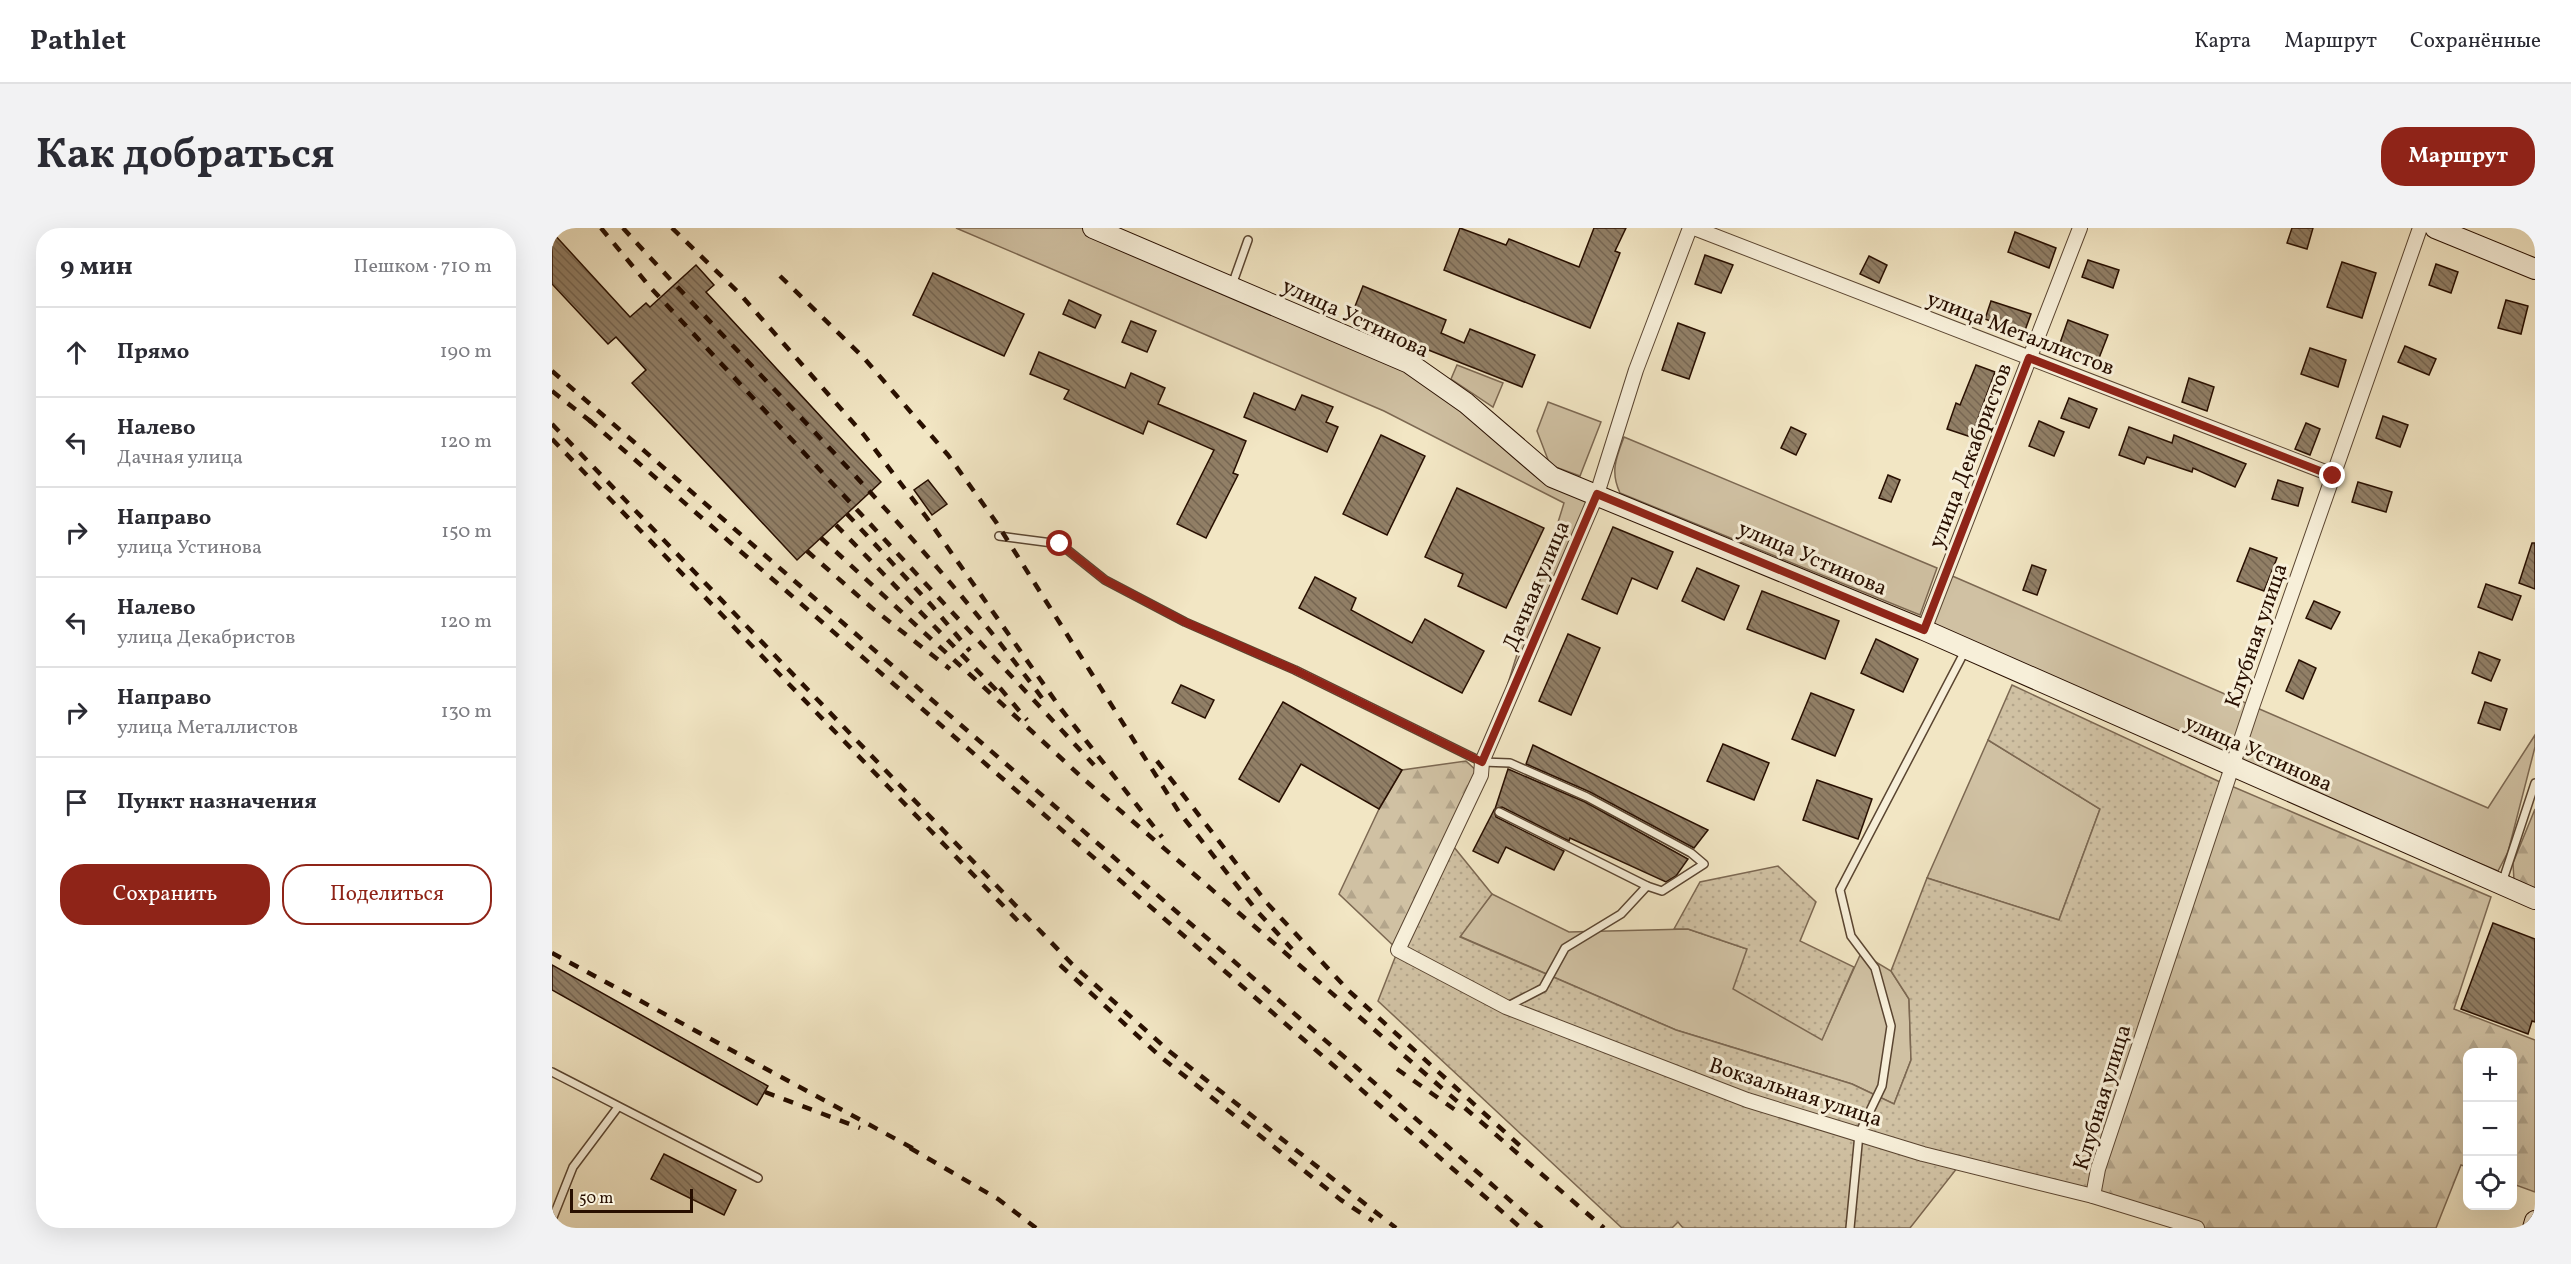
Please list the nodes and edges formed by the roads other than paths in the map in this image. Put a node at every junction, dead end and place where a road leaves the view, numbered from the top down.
1 (1093, 228) edge
2 (1692, 228) edge
3 (2080, 228) edge
4 (2420, 228) edge
5 (2435, 228) edge
6 (1248, 240) dead end
7 (2535, 269) edge
8 (1232, 288) junction
9 (2029, 358) junction
10 (2333, 476) junction
11 (1597, 494) junction
12 (999, 536) dead end
13 (1924, 630) junction
14 (1966, 648) junction
15 (1482, 762) junction
16 (2232, 766) junction
17 (2535, 783) edge
18 (1498, 812) dead end
19 (2502, 884) junction
20 (1647, 886) junction
21 (2535, 899) edge
22 (1398, 950) joint
23 (1506, 1007) junction
24 (552, 1072) edge
25 (618, 1107) junction
26 (1859, 1134) junction
27 (758, 1178) dead end
28 (2093, 1196) junction
29 (552, 1220) edge
30 (2535, 1221) edge
31 (1850, 1228) edge
32 (2197, 1228) edge
33 (2533, 1228) edge

1 - 8 street, улица Устинова
2 - 9 street, улица Металлистов
2 - 11 street, Дачная улица
3 - 9 street, улица Декабристов
4 - 10 street, Клубная улица
5 - 7 street
6 - 8 lane
8 - 11 street, улица Устинова
9 - 10 street, улица Металлистов
9 - 13 street, улица Декабристов
10 - 16 street, Клубная улица
11 - 13 street, улица Устинова
11 - 15 street, Дачная улица
12 - 15 lane
13 - 14 street, улица Устинова
14 - 16 street, улица Устинова
14 - 26 lane
15 - 20 lane
15 - 22 street, Дачная улица
16 - 19 street, улица Устинова
16 - 28 street, Клубная улица
17 - 19 lane
18 - 20 lane
19 - 21 street, улица Устинова
20 - 23 lane
22 - 23 street, Вокзальная улица
23 - 26 street, Вокзальная улица
24 - 25 lane
25 - 27 lane
25 - 29 lane
26 - 28 street, Вокзальная улица
26 - 31 lane
28 - 32 street, Вокзальная улица
30 - 33 street

